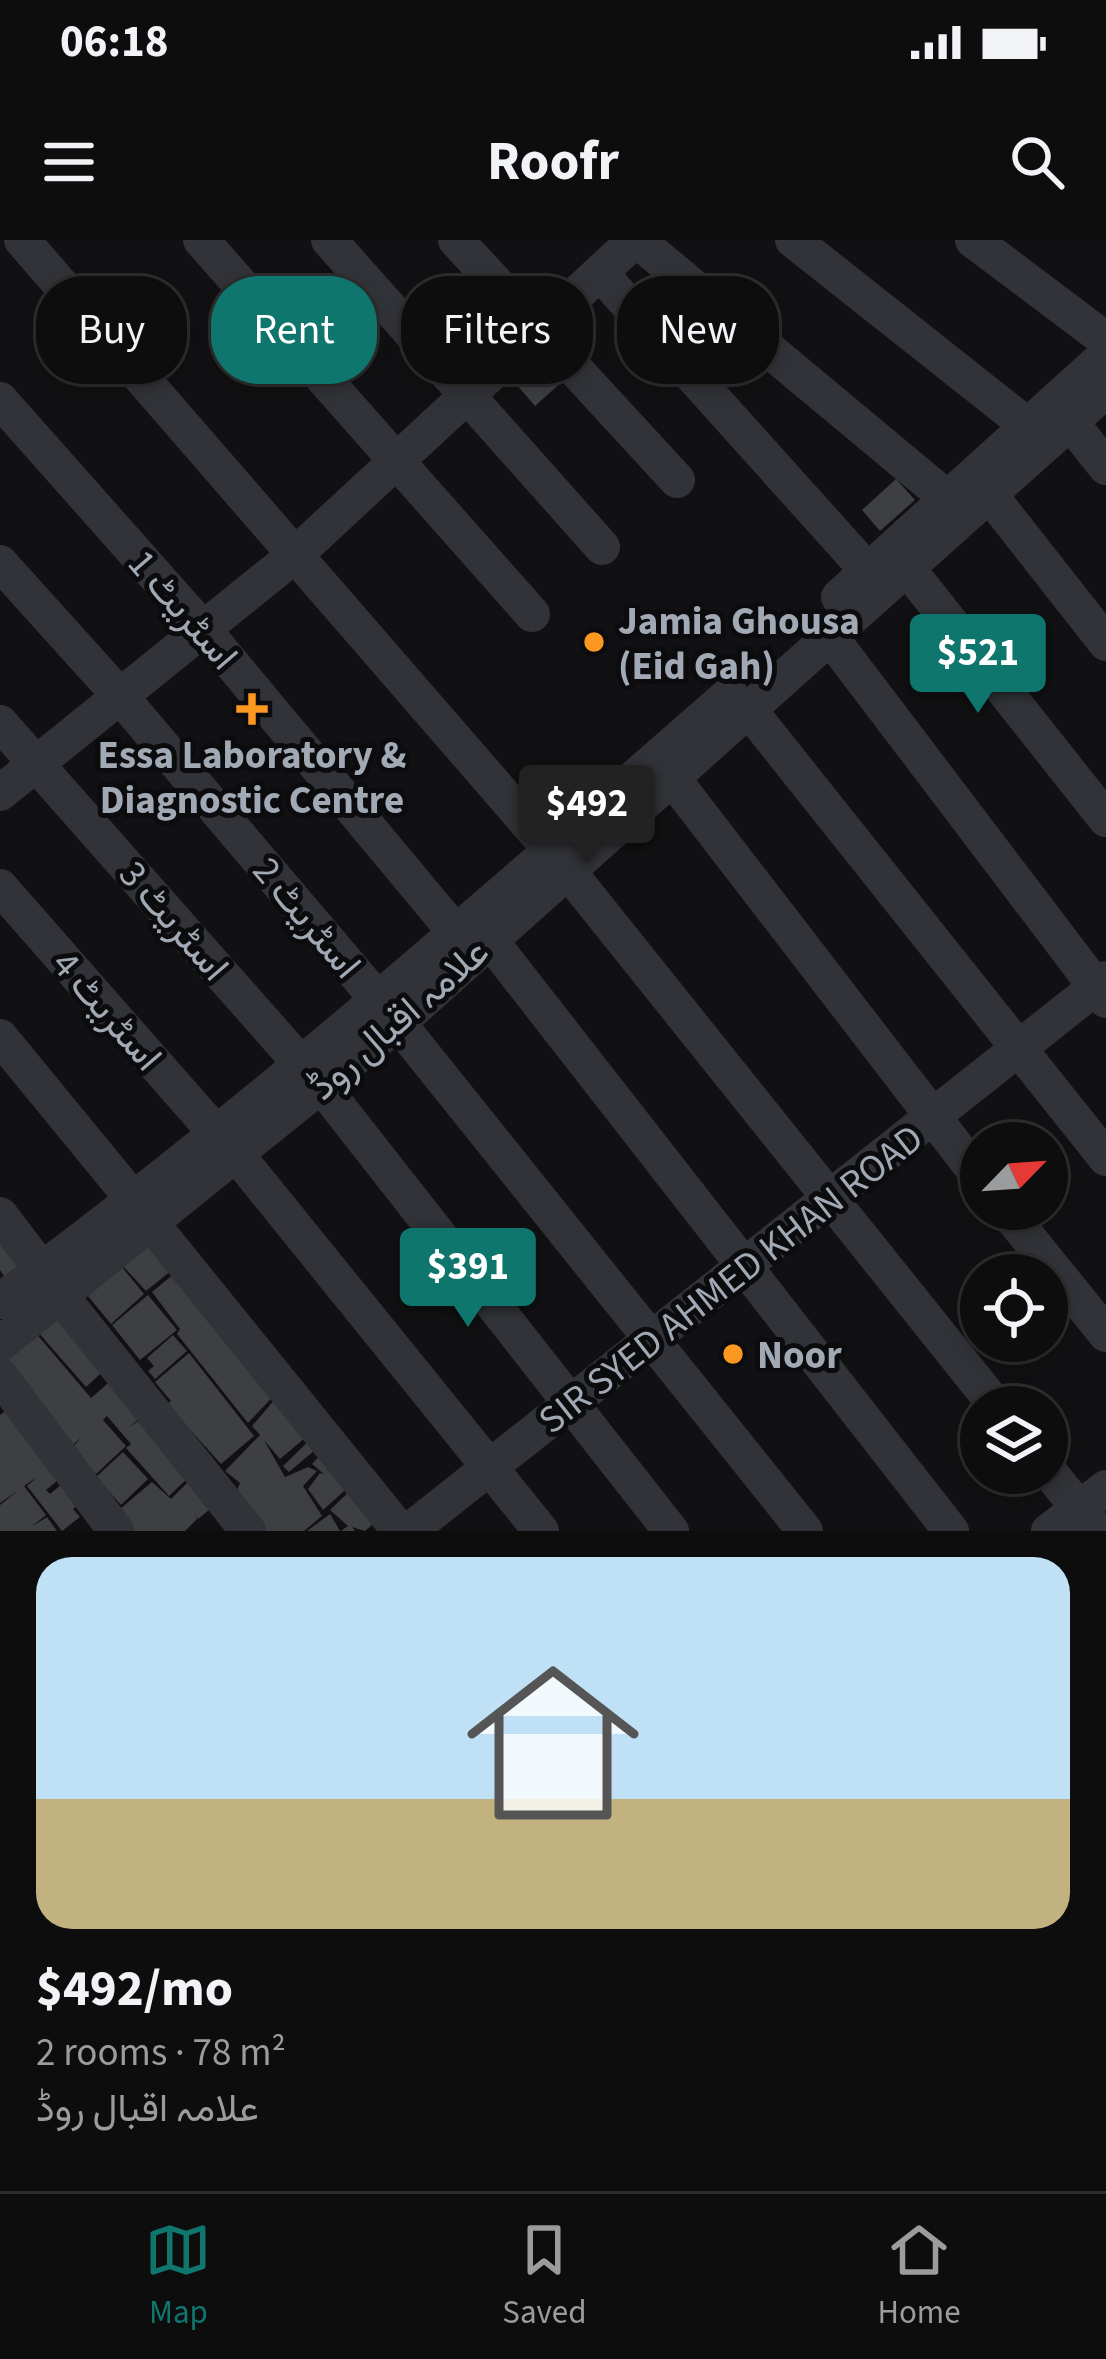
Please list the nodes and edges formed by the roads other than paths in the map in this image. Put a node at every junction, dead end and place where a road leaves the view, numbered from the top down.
1 (21, 240) edge
2 (201, 240) edge
3 (329, 240) edge
4 (456, 240) edge
5 (793, 240) edge
6 (973, 240) edge
7 (614, 251) edge
8 (0, 257) edge
9 (489, 276) edge
10 (590, 276) edge
11 (1106, 340) edge
12 (1106, 355) edge
13 (480, 384) edge
14 (588, 384) edge
15 (1106, 390) edge
16 (468, 395) junction
17 (0, 400) edge
18 (1071, 423) junction
19 (1028, 426) junction
20 (398, 460) junction
21 (1106, 467) edge
22 (677, 480) dead end
23 (989, 494) junction
24 (947, 498) junction
25 (602, 547) dead end
26 (295, 555) junction
27 (0, 563) edge
28 (907, 568) junction
29 (867, 571) junction
30 (532, 614) dead end
31 (203, 629) junction
32 (831, 638) junction
33 (1106, 643) edge
34 (120, 696) junction
35 (749, 710) junction
36 (0, 723) edge
37 (36, 764) junction
38 (673, 779) junction
39 (0, 793) edge
40 (1106, 819) edge
41 (559, 860) junction
42 (0, 887) edge
43 (472, 936) junction
44 (1103, 988) edge
45 (388, 1012) junction
46 (0, 1037) edge
47 (1019, 1048) junction
48 (311, 1074) junction
49 (932, 1118) junction
50 (226, 1143) junction
51 (960, 1153) edge
52 (1106, 1158) edge
53 (830, 1199) junction
54 (142, 1211) junction
55 (0, 1215) edge
56 (1022, 1230) edge
57 (745, 1266) junction
58 (51, 1282) junction
59 (0, 1301) edge
60 (1106, 1334) edge
61 (651, 1340) junction
62 (0, 1344) edge
63 (0, 1376) edge
64 (980, 1386) edge
65 (571, 1403) junction
66 (490, 1467) junction
67 (1068, 1487) edge
68 (1094, 1509) edge
69 (116, 1531) edge
70 (248, 1531) edge
71 (400, 1531) edge
72 (409, 1531) edge
73 (541, 1531) edge
74 (671, 1531) edge
75 (805, 1531) edge
76 (951, 1531) edge
77 (1048, 1531) edge

1 - 8 street
1 - 26 street
2 - 20 street
3 - 16 street
4 - 9 street
5 - 19 street
6 - 11 street
7 - 10 street
7 - 24 street
7 - 29 street
12 - 19 street, علامہ اقبال روڈ
13 - 16 street
14 - 22 street
15 - 18 street, علامہ اقبال روڈ
16 - 20 street
16 - 25 street
17 - 31 street, اسٹریٹ 1
18 - 21 street
18 - 23 street, علامہ اقبال روڈ
19 - 24 street, علامہ اقبال روڈ
20 - 26 street
20 - 30 street
23 - 28 street, علامہ اقبال روڈ
23 - 33 street
24 - 29 street, علامہ اقبال روڈ
26 - 31 street
26 - 41 street
27 - 34 street, اسٹریٹ 2
28 - 32 street, علامہ اقبال روڈ
28 - 40 street
29 - 41 street, علامہ اقبال روڈ
31 - 34 street
31 - 43 street, اسٹریٹ 1
32 - 35 street, علامہ اقبال روڈ
32 - 44 street
34 - 37 street
34 - 45 street, اسٹریٹ 2
35 - 38 street, علامہ اقبال روڈ
35 - 47 street
36 - 37 street, اسٹریٹ 3
37 - 39 street
37 - 48 street, اسٹریٹ 3
38 - 41 street, علامہ اقبال روڈ
38 - 49 street
41 - 43 street, علامہ اقبال روڈ
41 - 53 street
42 - 50 street, اسٹریٹ 4
43 - 45 street, علامہ اقبال روڈ
43 - 57 street, اسٹریٹ 1
44 - 47 street, SIR SYED AHMED KHAN ROAD
45 - 48 street, علامہ اقبال روڈ
45 - 61 street, اسٹریٹ 2
46 - 54 street
47 - 49 street, SIR SYED AHMED KHAN ROAD
47 - 52 street
48 - 50 street, علامہ اقبال روڈ
48 - 65 street, اسٹریٹ 3
49 - 51 street
49 - 53 street, SIR SYED AHMED KHAN ROAD
50 - 54 street, علامہ اقبال روڈ
50 - 66 street, اسٹریٹ 4
53 - 57 street, SIR SYED AHMED KHAN ROAD
53 - 64 street
54 - 58 street, علامہ اقبال روڈ
54 - 71 street
55 - 58 street
56 - 60 street
57 - 61 street, SIR SYED AHMED KHAN ROAD
57 - 76 street, اسٹریٹ 1
58 - 59 street, علامہ اقبال روڈ
58 - 62 street, علامہ اقبال روڈ
58 - 70 street
61 - 65 street, SIR SYED AHMED KHAN ROAD
61 - 75 street, اسٹریٹ 2
63 - 69 street
65 - 66 street, SIR SYED AHMED KHAN ROAD
65 - 74 street, اسٹریٹ 3
66 - 72 street, SIR SYED AHMED KHAN ROAD
66 - 73 street, اسٹریٹ 4
67 - 68 street
68 - 77 street

